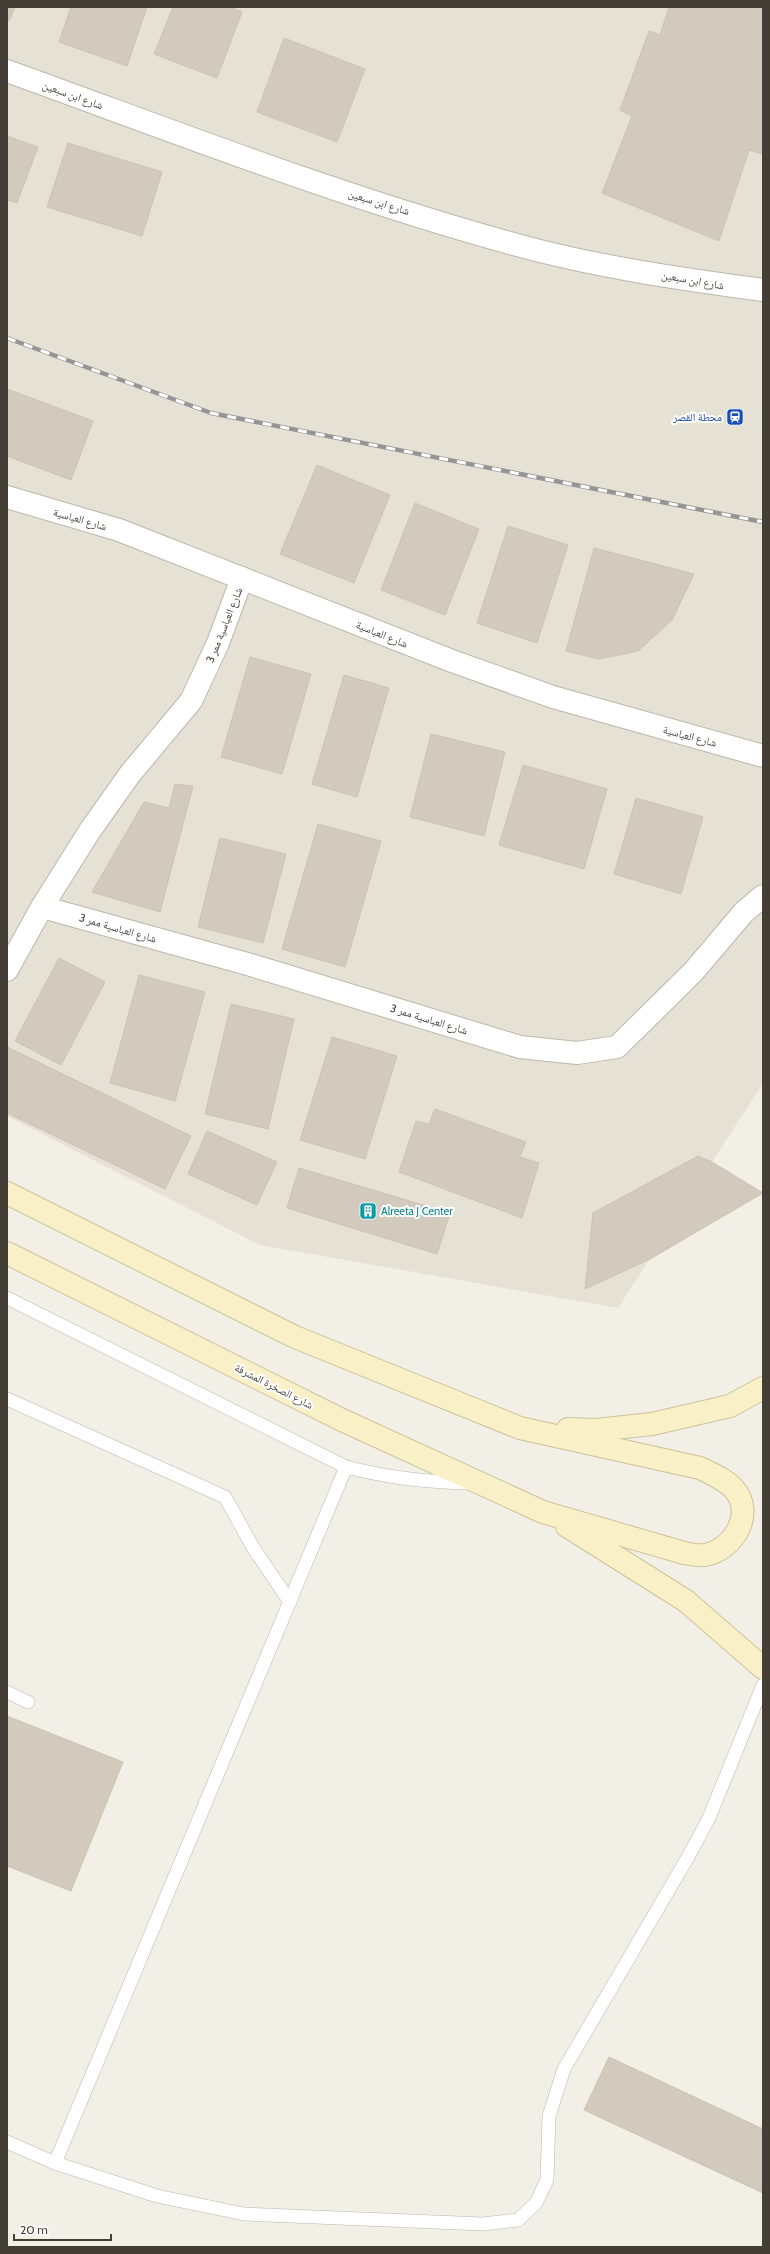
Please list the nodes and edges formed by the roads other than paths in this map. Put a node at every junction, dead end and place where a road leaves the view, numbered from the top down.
1 (7, 71) edge
2 (763, 290) edge
3 (7, 497) edge
4 (242, 578) junction
5 (763, 756) edge
6 (763, 896) edge
7 (42, 907) junction
8 (7, 970) edge
9 (7, 1194) edge
10 (7, 1252) edge
11 (7, 1298) edge
12 (763, 1388) edge
13 (7, 1400) edge
14 (520, 1428) junction
15 (346, 1467) junction
16 (481, 1484) junction
17 (544, 1512) junction
18 (290, 1602) junction
19 (763, 1668) edge
20 (763, 1684) edge
21 (7, 1692) edge
22 (28, 1702) dead end
23 (7, 2142) edge
24 (55, 2163) junction

1 - 2 street, شارع ابن سبعين
3 - 4 street, شارع العباسية
4 - 5 street, شارع العباسية
4 - 7 street, شارع العباسية ممر 3
6 - 7 street, شارع العباسية ممر 3
7 - 8 street, شارع العباسية ممر 3
9 - 14 main road
10 - 16 main road, شارع الصخرة المشرفة
11 - 15 lane
12 - 14 main road
13 - 18 lane
14 - 17 main road
15 - 16 lane
15 - 18 lane
16 - 17 main road, شارع الصخرة المشرفة
17 - 19 main road
18 - 24 lane
20 - 24 lane
21 - 22 lane
23 - 24 lane

